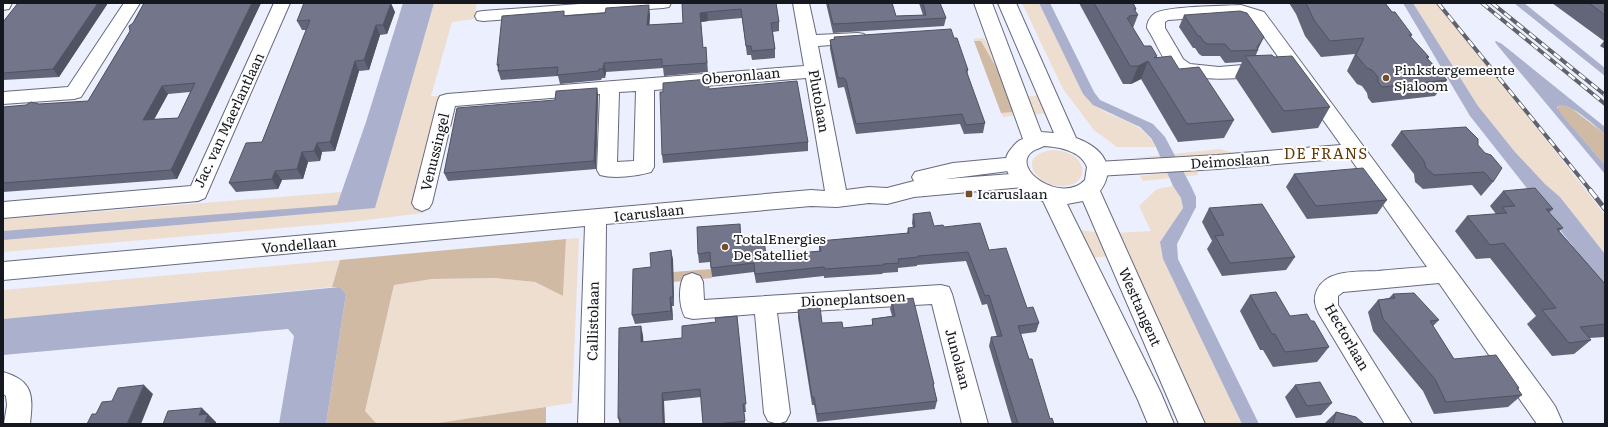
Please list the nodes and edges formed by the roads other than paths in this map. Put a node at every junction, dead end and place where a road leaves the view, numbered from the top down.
1 (132, 3) edge
2 (282, 3) edge
3 (663, 3) edge
4 (800, 3) edge
5 (983, 3) edge
6 (1007, 3) edge
7 (593, 6) edge
8 (480, 14) edge
9 (876, 37) edge
10 (808, 41) junction
11 (1295, 67) junction
12 (814, 71) junction
13 (645, 84) junction
14 (610, 87) junction
15 (3, 98) edge
16 (447, 100) joint
17 (1034, 141) junction
18 (1068, 142) junction
19 (1355, 151) junction
20 (1097, 169) junction
21 (1020, 172) junction
22 (1089, 190) junction
23 (1052, 196) junction
24 (838, 199) junction
25 (422, 203) dead end
26 (3, 210) edge
27 (596, 218) junction
28 (3, 271) edge
29 (1445, 274) junction
30 (692, 282) dead end
31 (941, 294) joint
32 (765, 304) junction
33 (9, 386) edge
34 (777, 413) dead end
35 (16, 424) edge
36 (590, 424) edge
37 (975, 424) edge
38 (1162, 424) edge
39 (1192, 424) edge
40 (1399, 424) edge
41 (1550, 424) edge

1 - 15 street
2 - 26 street, Jac. van Maerlantlaan
3 - 7 street
4 - 10 street, Plutolaan
5 - 17 main road
6 - 18 main road
7 - 8 street
9 - 10 street
10 - 12 street, Plutolaan
11 - 11 street
11 - 19 street
12 - 13 street, Oberonlaan
12 - 24 street, Plutolaan
13 - 14 street, Oberonlaan
13 - 14 street
14 - 16 street, Oberonlaan
16 - 25 street, Venussingel
17 - 18 main road
17 - 21 main road
18 - 20 main road
19 - 20 street, Deimoslaan
19 - 29 street
20 - 22 main road
21 - 23 main road
21 - 24 street, Icaruslaan
22 - 23 main road
22 - 39 main road, Westtangent
23 - 38 main road, Westtangent
24 - 27 street, Icaruslaan
27 - 28 street, Vondellaan
27 - 36 street, Callistolaan
29 - 40 street, Hectorlaan
29 - 41 street
30 - 32 street, Dioneplantsoen
31 - 32 street, Dioneplantsoen
31 - 37 street, Junolaan
32 - 34 street
33 - 35 street

